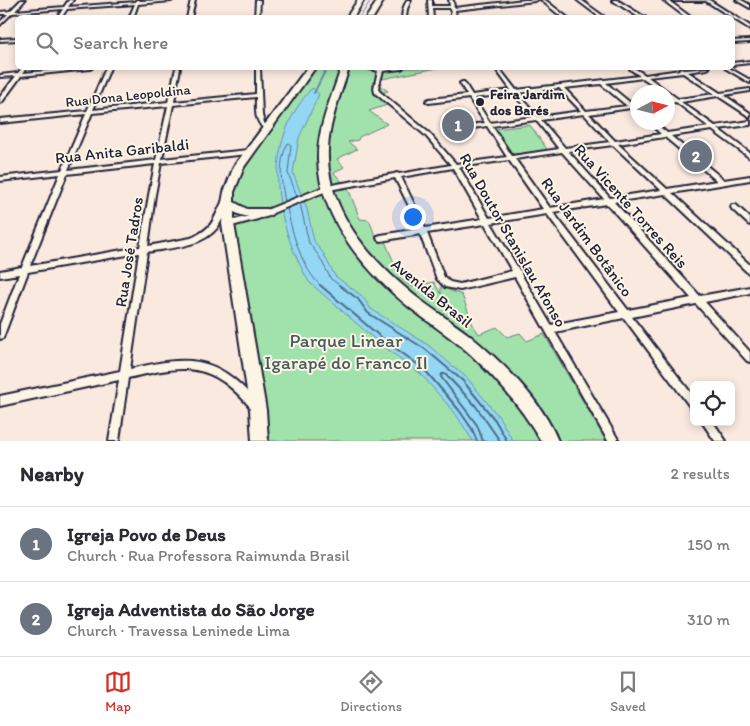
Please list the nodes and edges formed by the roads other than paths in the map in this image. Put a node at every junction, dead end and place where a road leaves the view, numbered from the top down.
1 (23, 0) edge
2 (71, 0) edge
3 (171, 0) edge
4 (193, 0) edge
5 (258, 0) edge
6 (361, 0) edge
7 (381, 0) edge
8 (408, 0) edge
9 (430, 0) edge
10 (451, 0) edge
11 (535, 0) edge
12 (543, 0) edge
13 (579, 0) edge
14 (614, 0) edge
15 (665, 0) edge
16 (707, 0) edge
17 (738, 0) edge
18 (137, 1) edge
19 (430, 7) junction
20 (750, 7) edge
21 (66, 8) junction
22 (452, 8) junction
23 (12, 12) junction
24 (0, 13) edge
25 (61, 15) edge
26 (131, 15) edge
27 (190, 15) edge
28 (257, 15) edge
29 (350, 15) edge
30 (372, 15) edge
31 (404, 15) edge
32 (431, 15) edge
33 (453, 15) edge
34 (562, 15) edge
35 (600, 15) edge
36 (639, 15) edge
37 (686, 15) edge
38 (730, 15) edge
39 (735, 18) edge
40 (0, 24) edge
41 (750, 28) edge
42 (15, 39) edge
43 (0, 40) edge
44 (750, 41) edge
45 (735, 42) edge
46 (750, 62) edge
47 (735, 64) edge
48 (22, 70) edge
49 (66, 70) edge
50 (107, 70) edge
51 (178, 70) edge
52 (258, 70) edge
53 (310, 70) edge
54 (344, 70) edge
55 (381, 70) edge
56 (498, 70) edge
57 (635, 70) edge
58 (676, 70) edge
59 (683, 70) edge
60 (730, 70) edge
61 (19, 74) junction
62 (0, 76) edge
63 (643, 76) junction
64 (602, 82) junction
65 (750, 82) edge
66 (462, 83) dead end
67 (656, 85) edge
68 (560, 86) junction
69 (750, 90) edge
70 (514, 91) junction
71 (719, 94) junction
72 (258, 95) junction
73 (471, 96) junction
74 (0, 100) edge
75 (429, 101) dead end
76 (677, 101) joint
77 (170, 103) junction
78 (630, 104) edge
79 (630, 107) edge
80 (89, 112) junction
81 (585, 113) junction
82 (750, 114) edge
83 (535, 118) junction
84 (0, 121) edge
85 (750, 123) edge
86 (489, 124) junction
87 (266, 128) junction
88 (713, 128) junction
89 (453, 129) dead end
90 (659, 130) edge
91 (665, 135) junction
92 (614, 143) junction
93 (563, 150) junction
94 (248, 152) junction
95 (750, 156) edge
96 (510, 157) junction
97 (159, 161) junction
98 (455, 166) junction
99 (65, 172) junction
100 (397, 175) junction
101 (750, 178) edge
102 (0, 179) edge
103 (723, 183) junction
104 (328, 188) junction
105 (666, 192) junction
106 (228, 198) junction
107 (610, 202) junction
108 (734, 207) dead end
109 (269, 212) junction
110 (549, 212) junction
111 (488, 222) junction
112 (750, 222) edge
113 (228, 224) junction
114 (424, 232) junction
115 (381, 238) dead end
116 (144, 250) junction
117 (24, 270) junction
118 (750, 270) edge
119 (518, 273) junction
120 (0, 274) edge
121 (750, 290) edge
122 (698, 300) junction
123 (626, 316) junction
124 (550, 329) junction
125 (0, 335) edge
126 (750, 358) edge
127 (124, 375) junction
128 (690, 400) edge
129 (0, 401) edge
130 (258, 410) junction
131 (710, 426) edge
132 (114, 441) edge
133 (260, 441) edge
134 (550, 441) edge
135 (614, 441) edge
136 (721, 441) edge

1 - 23 street
2 - 21 street
3 - 18 street
4 - 27 street
5 - 28 street
6 - 29 highway
7 - 30 highway
8 - 31 street
9 - 19 street
10 - 22 street
11 - 22 street
12 - 34 street
13 - 35 street
14 - 36 street
15 - 16 street
15 - 37 street
16 - 38 street
17 - 20 street
18 - 21 street
18 - 26 street
19 - 22 street
19 - 32 street
21 - 23 street
21 - 25 street
22 - 33 street
23 - 24 street
23 - 40 street
39 - 41 street
42 - 43 street
44 - 45 street
46 - 47 street
48 - 61 street
49 - 61 street
50 - 80 street
51 - 77 street, Rua José Tadros
52 - 72 street
53 - 87 highway
54 - 104 highway, Avenida Brasil
55 - 98 street, Rua Doutor Stanislau Afonso
56 - 70 street, Rua Vicente Torres Reis
57 - 63 street
58 - 63 street
59 - 71 street
60 - 65 street
61 - 62 street
61 - 74 street
63 - 64 street
63 - 67 street
64 - 68 street
64 - 78 street
66 - 73 street, Rua Jardim Botânico
68 - 70 street
68 - 81 street
69 - 71 street
70 - 73 street
70 - 83 street, Rua Vicente Torres Reis
71 - 76 street
71 - 82 street
72 - 77 street, Rua Dona Leopoldina
72 - 87 street
73 - 75 street
73 - 86 street, Rua Jardim Botânico
76 - 88 street
77 - 80 street, Rua Dona Leopoldina
77 - 97 street, Rua José Tadros
79 - 81 street
80 - 84 street, Rua Dona Leopoldina
80 - 99 street
81 - 83 street
81 - 92 street
83 - 86 street
83 - 93 street, Rua Vicente Torres Reis
85 - 88 street
86 - 89 street
86 - 96 street, Rua Jardim Botânico
87 - 94 highway
88 - 91 street
88 - 95 street
90 - 91 street
91 - 92 street
91 - 103 street
92 - 93 street
92 - 105 street
93 - 96 street
93 - 107 street, Rua Vicente Torres Reis
94 - 97 street, Rua Anita Garibaldi
94 - 106 highway
96 - 98 street
96 - 110 street, Rua Jardim Botânico
97 - 99 street, Rua Anita Garibaldi
97 - 116 street, Rua José Tadros
98 - 100 street
98 - 111 street, Rua Doutor Stanislau Afonso
99 - 102 street, Rua Anita Garibaldi
99 - 117 street
100 - 104 street
100 - 114 street
101 - 103 street
103 - 105 street
104 - 109 street
104 - 134 highway, Avenida Brasil
105 - 107 street
105 - 118 street
106 - 109 highway
106 - 113 highway
106 - 116 street
107 - 110 street
107 - 122 street, Rua Vicente Torres Reis
108 - 112 street
109 - 113 street
110 - 111 street
110 - 123 street, Rua Jardim Botânico
111 - 114 street
111 - 119 street, Rua Doutor Stanislau Afonso
113 - 130 highway
114 - 115 street
114 - 119 street
116 - 117 street
116 - 127 street, Rua José Tadros
117 - 120 street
117 - 125 street
119 - 124 street, Rua Doutor Stanislau Afonso
121 - 122 street
122 - 123 street
122 - 126 street, Rua Vicente Torres Reis
123 - 124 street
123 - 128 street, Rua Jardim Botânico
124 - 135 street, Rua Doutor Stanislau Afonso
127 - 129 street
127 - 130 street
127 - 132 street, Rua José Tadros
130 - 133 highway
131 - 136 street

